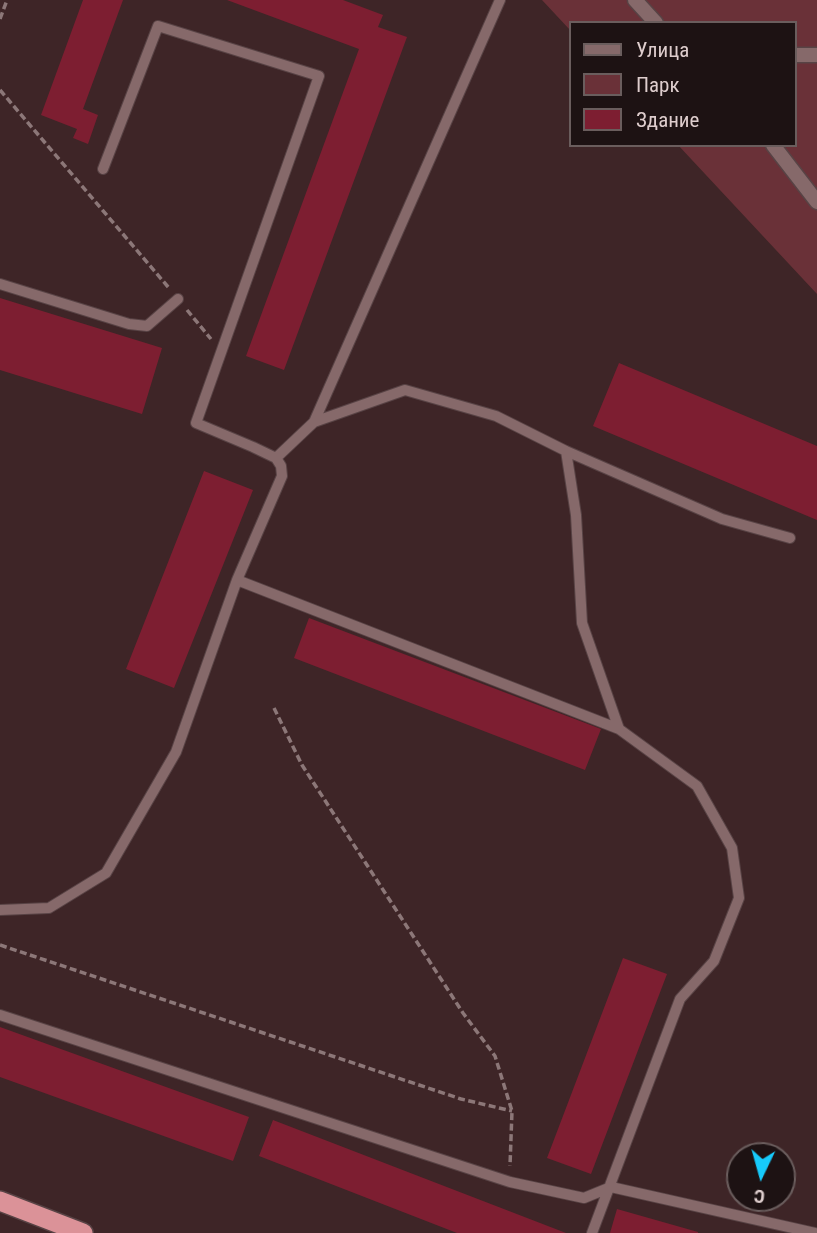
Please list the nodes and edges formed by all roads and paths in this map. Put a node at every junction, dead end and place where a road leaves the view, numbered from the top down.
1 (6, 0) edge
2 (500, 0) edge
3 (635, 0) edge
4 (0, 19) edge
5 (654, 21) edge
6 (796, 55) edge
7 (817, 55) edge
8 (0, 90) edge
9 (775, 147) edge
10 (103, 169) dead end
11 (817, 202) edge
12 (0, 284) edge
13 (178, 299) junction
14 (221, 352) junction
15 (314, 422) junction
16 (566, 451) junction
17 (276, 458) junction
18 (790, 538) dead end
19 (237, 580) junction
20 (274, 708) dead end
21 (619, 729) junction
22 (0, 910) edge
23 (0, 945) edge
24 (0, 1014) edge
25 (512, 1111) junction
26 (510, 1182) junction
27 (611, 1186) junction
28 (0, 1201) edge
29 (83, 1233) edge
30 (592, 1233) edge
31 (815, 1233) edge

1 - 4 path
2 - 15 lane
3 - 5 street
6 - 7 street
8 - 13 path
9 - 11 street
10 - 14 lane
12 - 13 lane
13 - 14 path
14 - 17 lane
15 - 16 lane
15 - 17 lane
16 - 18 lane
16 - 21 lane
17 - 19 lane
19 - 21 lane
19 - 22 lane
20 - 25 path
21 - 27 lane
23 - 25 path
24 - 26 lane
25 - 26 path
26 - 27 lane
27 - 30 lane
27 - 31 lane
28 - 29 highway

